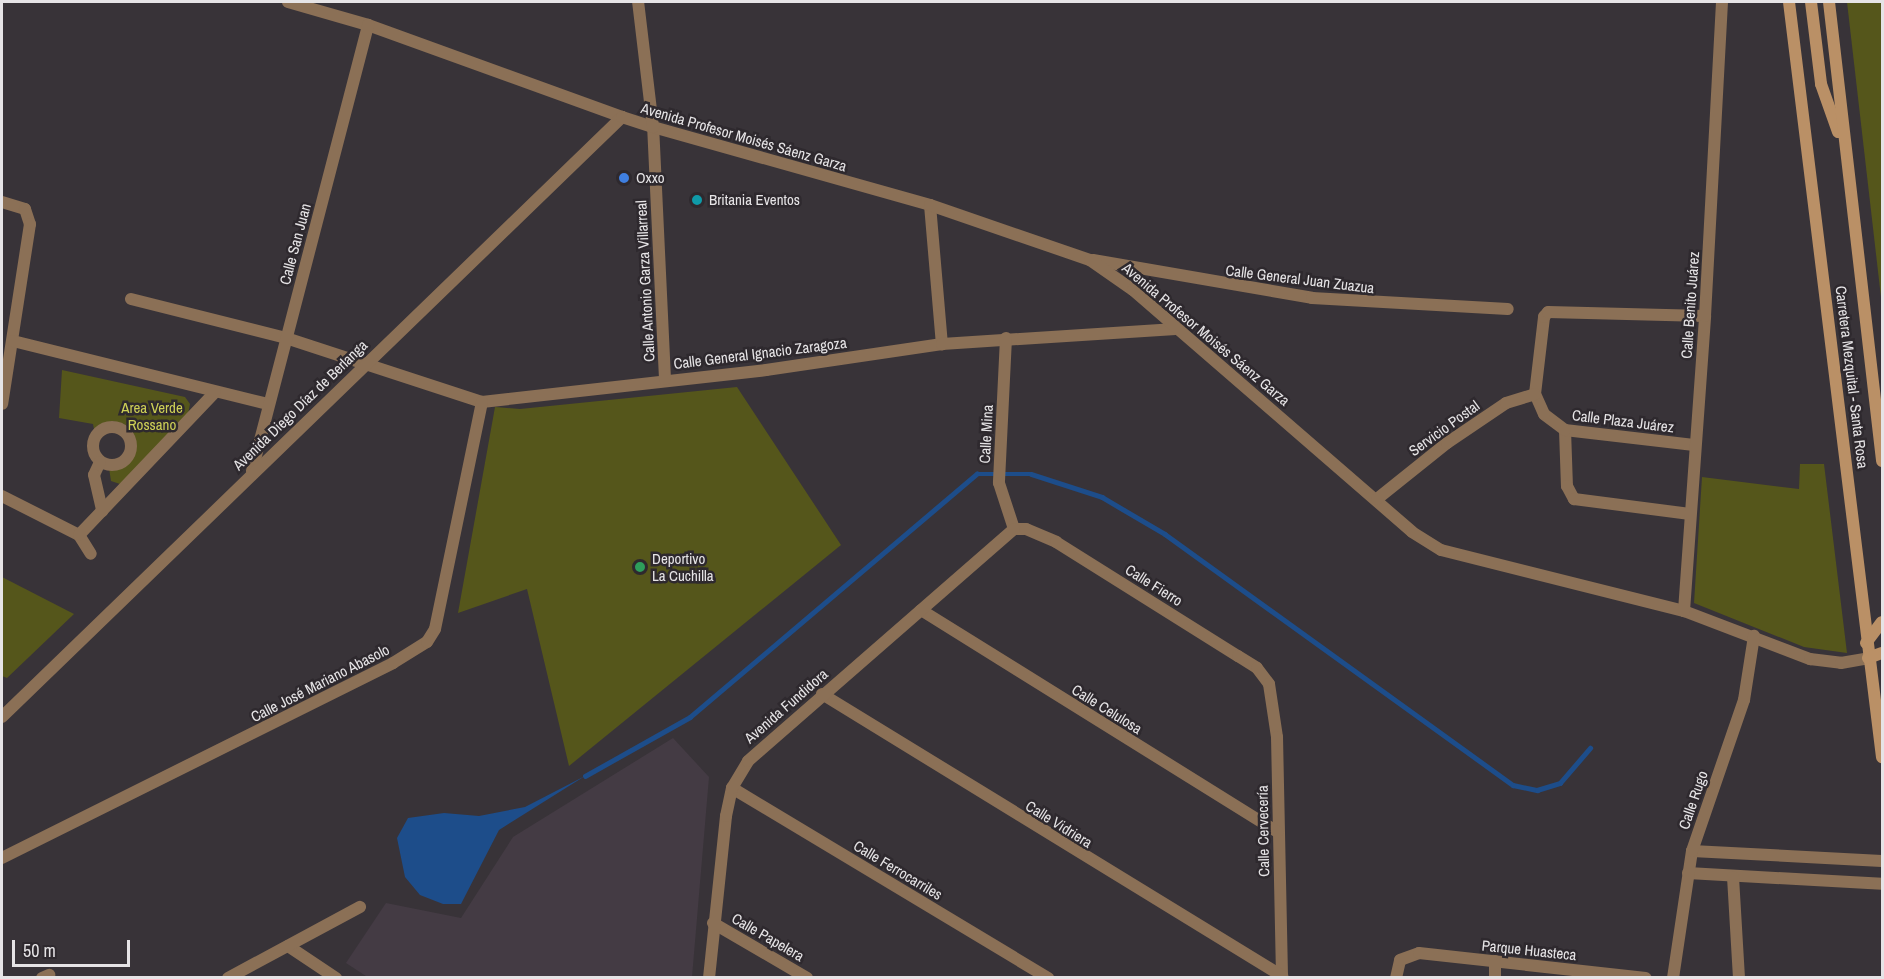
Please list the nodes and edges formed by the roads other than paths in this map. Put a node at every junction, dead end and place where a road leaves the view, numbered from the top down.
1 (288, 2) edge
2 (638, 2) edge
3 (1722, 2) edge
4 (1789, 2) edge
5 (1811, 2) edge
6 (1829, 2) edge
7 (368, 25) junction
8 (622, 117) junction
9 (652, 127) junction
10 (1845, 153) junction
11 (2, 202) edge
12 (930, 204) junction
13 (1090, 260) junction
14 (131, 299) dead end
15 (1509, 309) dead end
16 (1706, 316) junction
17 (1176, 329) junction
18 (286, 338) junction
19 (1006, 338) junction
20 (13, 341) junction
21 (942, 344) junction
22 (363, 364) junction
23 (665, 379) junction
24 (215, 392) junction
25 (1535, 394) junction
26 (482, 402) junction
27 (2, 404) edge
28 (267, 404) junction
29 (1565, 430) junction
30 (1694, 445) junction
31 (1882, 461) edge
32 (100, 462) dead end
33 (252, 471) junction
34 (2, 496) edge
35 (1377, 498) junction
36 (102, 511) junction
37 (1690, 514) junction
38 (1014, 529) junction
39 (79, 535) junction
40 (91, 554) dead end
41 (921, 610) junction
42 (1684, 610) junction
43 (1882, 622) edge
44 (1755, 636) junction
45 (1866, 644) junction
46 (1882, 653) edge
47 (1868, 658) junction
48 (1269, 684) joint
49 (822, 694) junction
50 (2, 717) edge
51 (1882, 757) edge
52 (732, 788) junction
53 (1278, 832) junction
54 (1692, 851) junction
55 (2, 858) edge
56 (1835, 859) junction
57 (1882, 861) edge
58 (1688, 873) junction
59 (1733, 877) junction
60 (1834, 881) junction
61 (1882, 884) edge
62 (360, 907) dead end
63 (713, 923) junction
64 (288, 946) junction
65 (1495, 962) junction
66 (1593, 975) edge
67 (1282, 977) edge
68 (228, 978) edge
69 (336, 978) edge
70 (709, 978) edge
71 (807, 978) edge
72 (1048, 978) edge
73 (1396, 978) edge
74 (1495, 978) edge
75 (1646, 978) edge
76 (1673, 978) edge
77 (1739, 978) edge

1 - 7 street, Avenida Profesor Moisés Sáenz Garza
2 - 9 street, Calle Antonio Garza Villarreal
3 - 16 street, Calle Benito Juárez
4 - 45 main road, Carretera Mezquital - Santa Rosa
5 - 10 main road, Carretera Mezquital - Santa Rosa
6 - 10 main road, Carretera Mezquital - Santa Rosa
7 - 8 street, Avenida Profesor Moisés Sáenz Garza
7 - 18 street, Calle San Juan
8 - 9 street, Avenida Profesor Moisés Sáenz Garza
8 - 22 street, Avenida Diego Díaz de Berlanga
9 - 12 street, Avenida Profesor Moisés Sáenz Garza
9 - 23 street, Calle Antonio Garza Villarreal
10 - 31 main road, Carretera Mezquital - Santa Rosa
11 - 20 street
12 - 13 street, Avenida Profesor Moisés Sáenz Garza
12 - 21 street
13 - 15 street, Calle General Juan Zuazua
13 - 17 street, Avenida Profesor Moisés Sáenz Garza
14 - 18 street, Calle General Ignacio Zaragoza
16 - 25 street
16 - 30 street, Calle Benito Juárez
17 - 19 street, Calle General Ignacio Zaragoza
17 - 35 street, Avenida Profesor Moisés Sáenz Garza
18 - 22 street, Calle General Ignacio Zaragoza
18 - 28 street, Calle San Juan
19 - 21 street, Calle General Ignacio Zaragoza
19 - 38 street, Calle Mina
20 - 24 street
20 - 27 street
21 - 23 street, Calle General Ignacio Zaragoza
22 - 26 street, Calle General Ignacio Zaragoza
22 - 33 street, Avenida Diego Díaz de Berlanga
23 - 26 street, Calle General Ignacio Zaragoza
24 - 28 street
24 - 36 street
25 - 29 street, Calle Plaza Juárez
25 - 35 street, Servicio Postal
26 - 55 street, Calle José Mariano Abasolo
28 - 33 street, Calle San Juan
29 - 30 street, Calle Plaza Juárez
29 - 37 street
30 - 37 street, Calle Benito Juárez
32 - 36 street
33 - 50 street, Avenida Diego Díaz de Berlanga
34 - 39 street
35 - 42 street, Avenida Profesor Moisés Sáenz Garza
36 - 39 street
37 - 42 street, Calle Benito Juárez
38 - 41 street, Avenida Fundidora
38 - 48 street, Calle Fierro
39 - 40 street
41 - 49 street, Avenida Fundidora
41 - 53 street, Calle Celulosa
42 - 44 street, Avenida Profesor Moisés Sáenz Garza
43 - 45 main road
44 - 47 street, Avenida Profesor Moisés Sáenz Garza
44 - 54 street, Calle Rugo
45 - 47 main road, Carretera Mezquital - Santa Rosa
46 - 47 main road
47 - 51 main road, Carretera Mezquital - Santa Rosa
48 - 53 street, Calle Cervecería
49 - 52 street, Avenida Fundidora
49 - 67 street, Calle Vidriera
52 - 63 street, Avenida Fundidora
52 - 72 street, Calle Ferrocarriles
53 - 67 street, Calle Cervecería
54 - 56 street
54 - 58 street, Calle Rugo
56 - 57 street
56 - 60 street
58 - 59 street
58 - 76 street, Calle Rugo
59 - 60 street
59 - 77 street
60 - 61 street
62 - 64 street
63 - 70 street, Avenida Fundidora
63 - 71 street, Calle Papelera
64 - 68 street
64 - 69 street
65 - 66 street, Parque Huasteca
65 - 73 street, Parque Huasteca
65 - 74 street
66 - 75 street, Parque Huasteca

